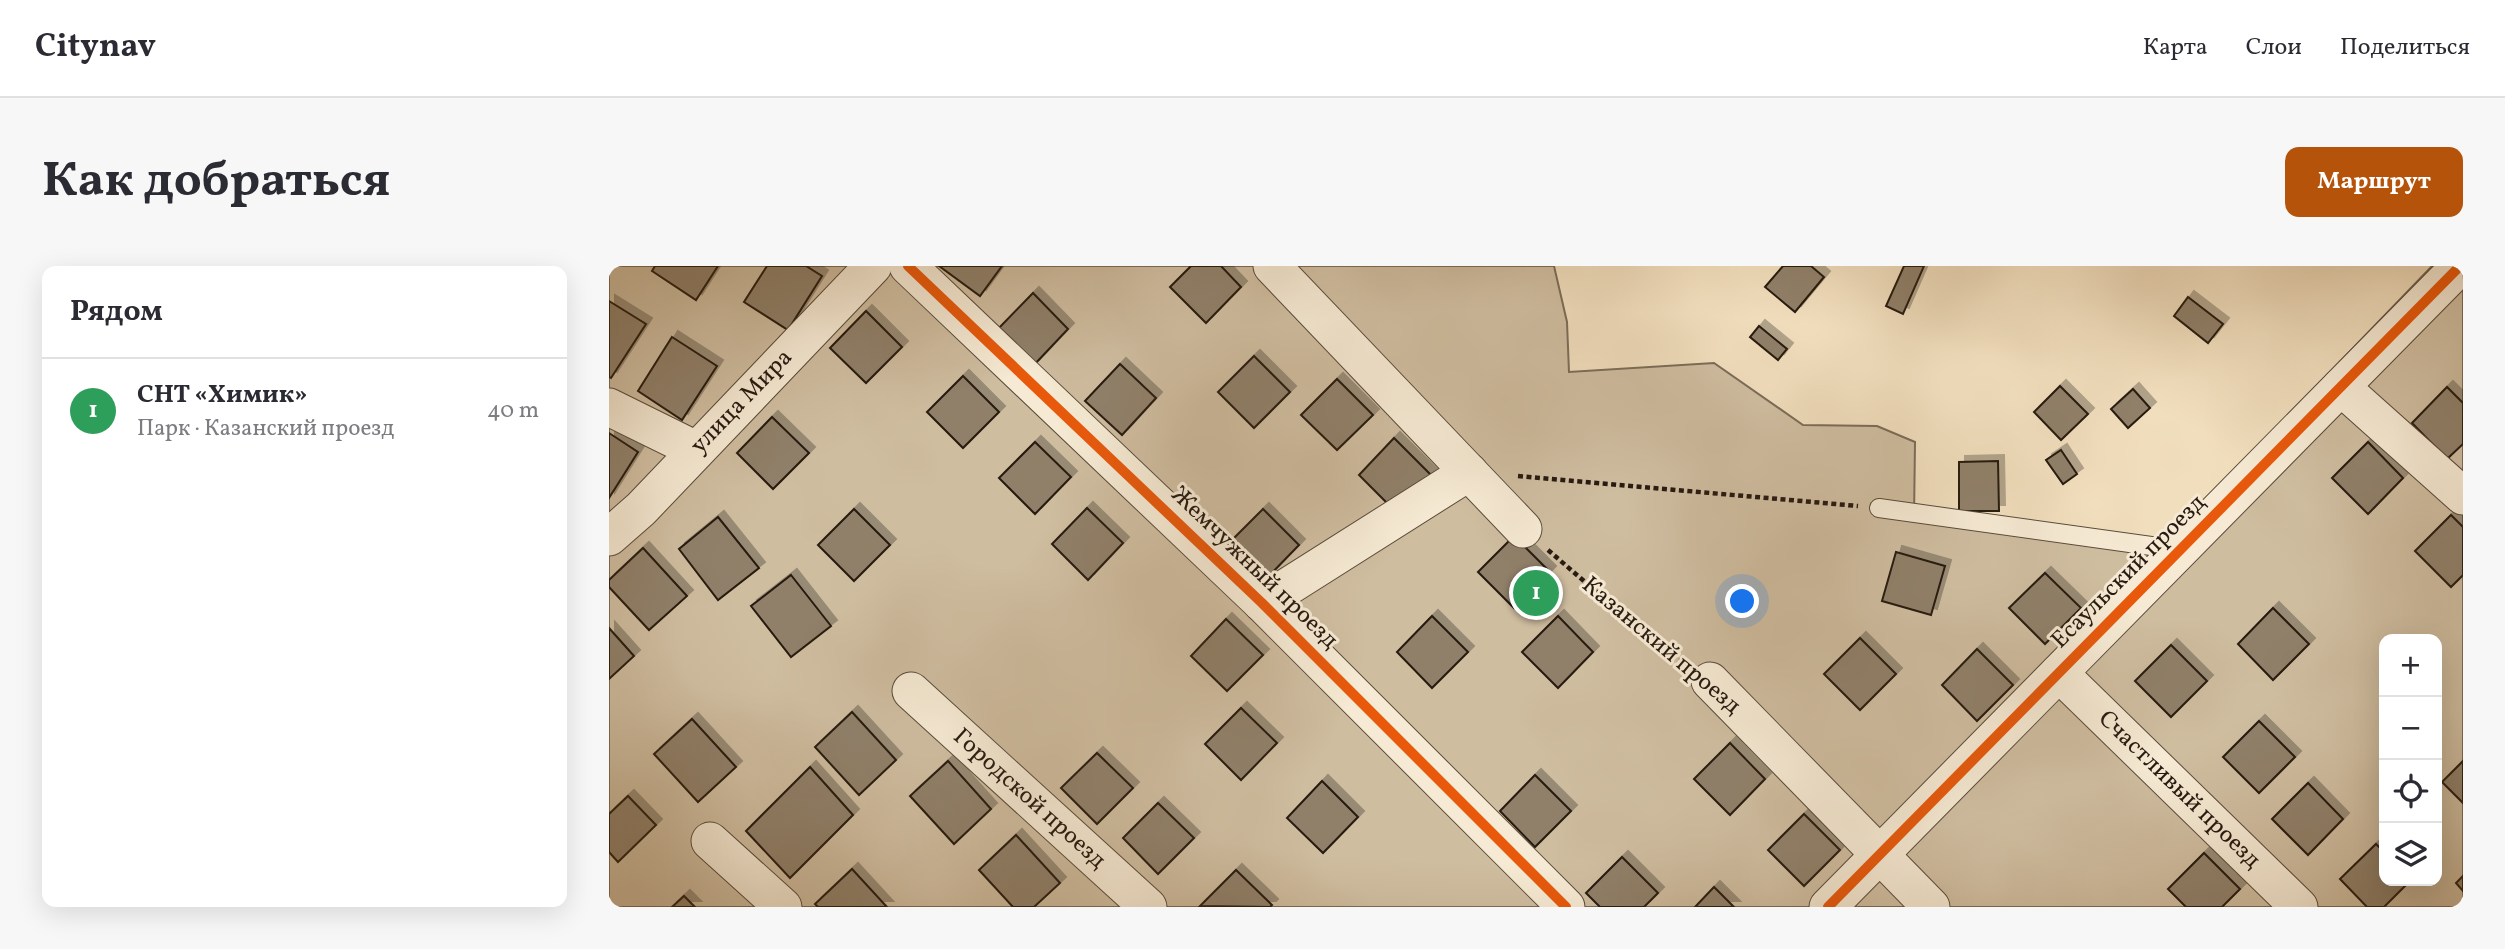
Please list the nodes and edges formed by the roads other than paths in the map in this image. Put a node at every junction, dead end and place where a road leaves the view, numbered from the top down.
1 (873, 266) edge
2 (908, 266) edge
3 (1272, 266) edge
4 (2460, 266) edge
5 (2341, 387) junction
6 (609, 407) edge
7 (696, 450) junction
8 (1469, 472) junction
9 (2463, 496) edge
10 (1879, 508) road end
11 (1523, 529) road end
12 (609, 537) edge
13 (2180, 550) junction
14 (1262, 603) junction
15 (2059, 673) junction
16 (1710, 681) road end
17 (911, 691) dead end
18 (710, 841) dead end
19 (1879, 855) junction
20 (765, 901) edge
21 (1148, 907) edge
22 (1566, 907) edge
23 (1828, 907) edge
24 (1931, 907) edge
25 (2299, 907) edge

1 - 7 street, улица Мира
2 - 14 street, Жемчужный проезд
3 - 8 street
4 - 5 street, Есаульский проезд
5 - 9 street
5 - 13 street, Есаульский проезд
6 - 7 street
7 - 12 street, улица Мира
8 - 11 street
8 - 14 street
10 - 13 lane
13 - 15 street, Есаульский проезд
14 - 22 street, Жемчужный проезд
15 - 19 street, Есаульский проезд
15 - 25 street, Счастливый проезд
16 - 19 street, Казанский проезд
17 - 21 street, Городской проезд
18 - 20 street
19 - 23 street, Есаульский проезд
19 - 24 street, Казанский проезд

